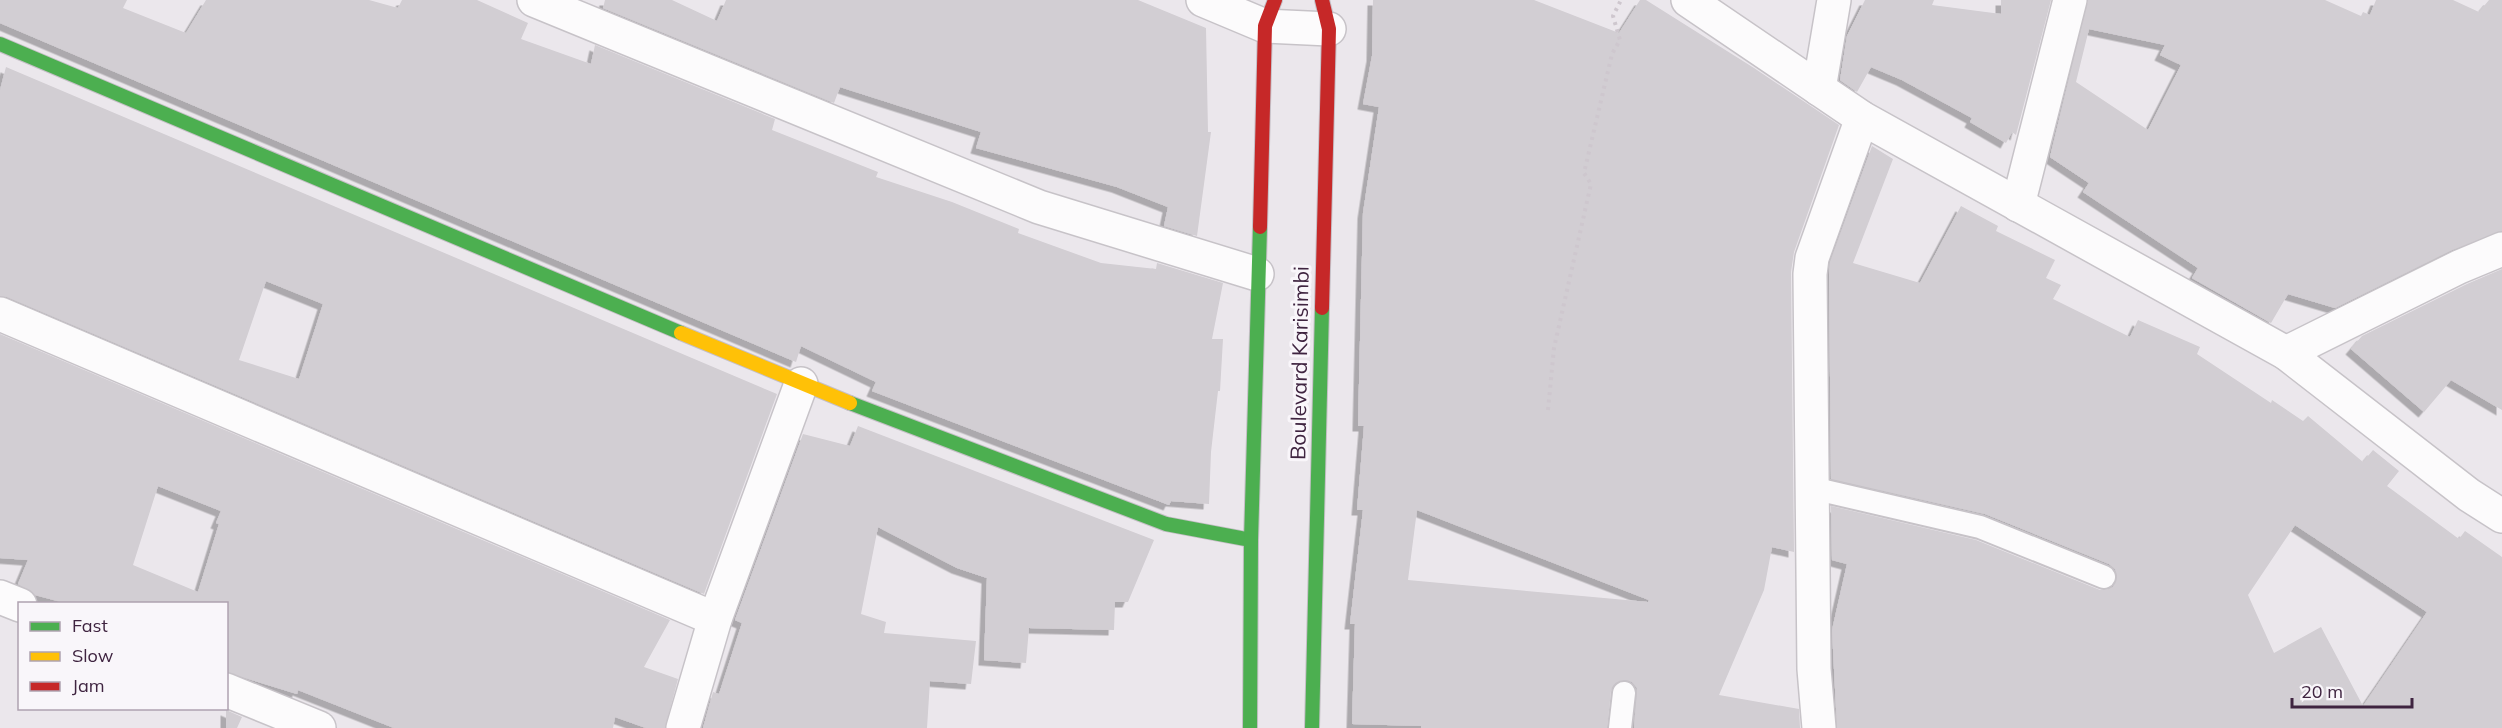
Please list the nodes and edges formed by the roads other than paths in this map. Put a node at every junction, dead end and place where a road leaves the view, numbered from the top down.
1 (534, 0) edge
2 (1203, 0) edge
3 (1688, 0) edge
4 (1834, 0) edge
5 (2070, 0) edge
6 (1270, 13) edge
7 (1325, 14) edge
8 (0, 44) edge
9 (1819, 89) junction
10 (1862, 118) junction
11 (2018, 206) junction
12 (2502, 249) edge
13 (1257, 274) junction
14 (0, 314) edge
15 (2286, 353) junction
16 (801, 384) junction
17 (1812, 488) junction
18 (2502, 516) edge
19 (1251, 540) junction
20 (2104, 577) dead end
21 (0, 597) edge
22 (18, 604) edge
23 (715, 619) junction
24 (228, 691) edge
25 (1624, 693) dead end
26 (319, 728) edge
27 (683, 728) edge
28 (1250, 728) edge
29 (1312, 728) edge
30 (1620, 728) edge
31 (1819, 728) edge

1 - 13 street
2 - 6 street
3 - 9 street
4 - 9 street
5 - 11 street
6 - 7 street
6 - 13 main road
7 - 29 main road, Boulevard Karisimbi
8 - 16 main road
9 - 10 street
10 - 11 street
10 - 17 street
11 - 15 street
12 - 15 street
13 - 19 main road
14 - 23 street
15 - 18 street
16 - 19 main road
16 - 23 street
17 - 20 lane
17 - 31 street
19 - 28 main road
21 - 22 street
23 - 27 street
24 - 26 street
25 - 30 lane

